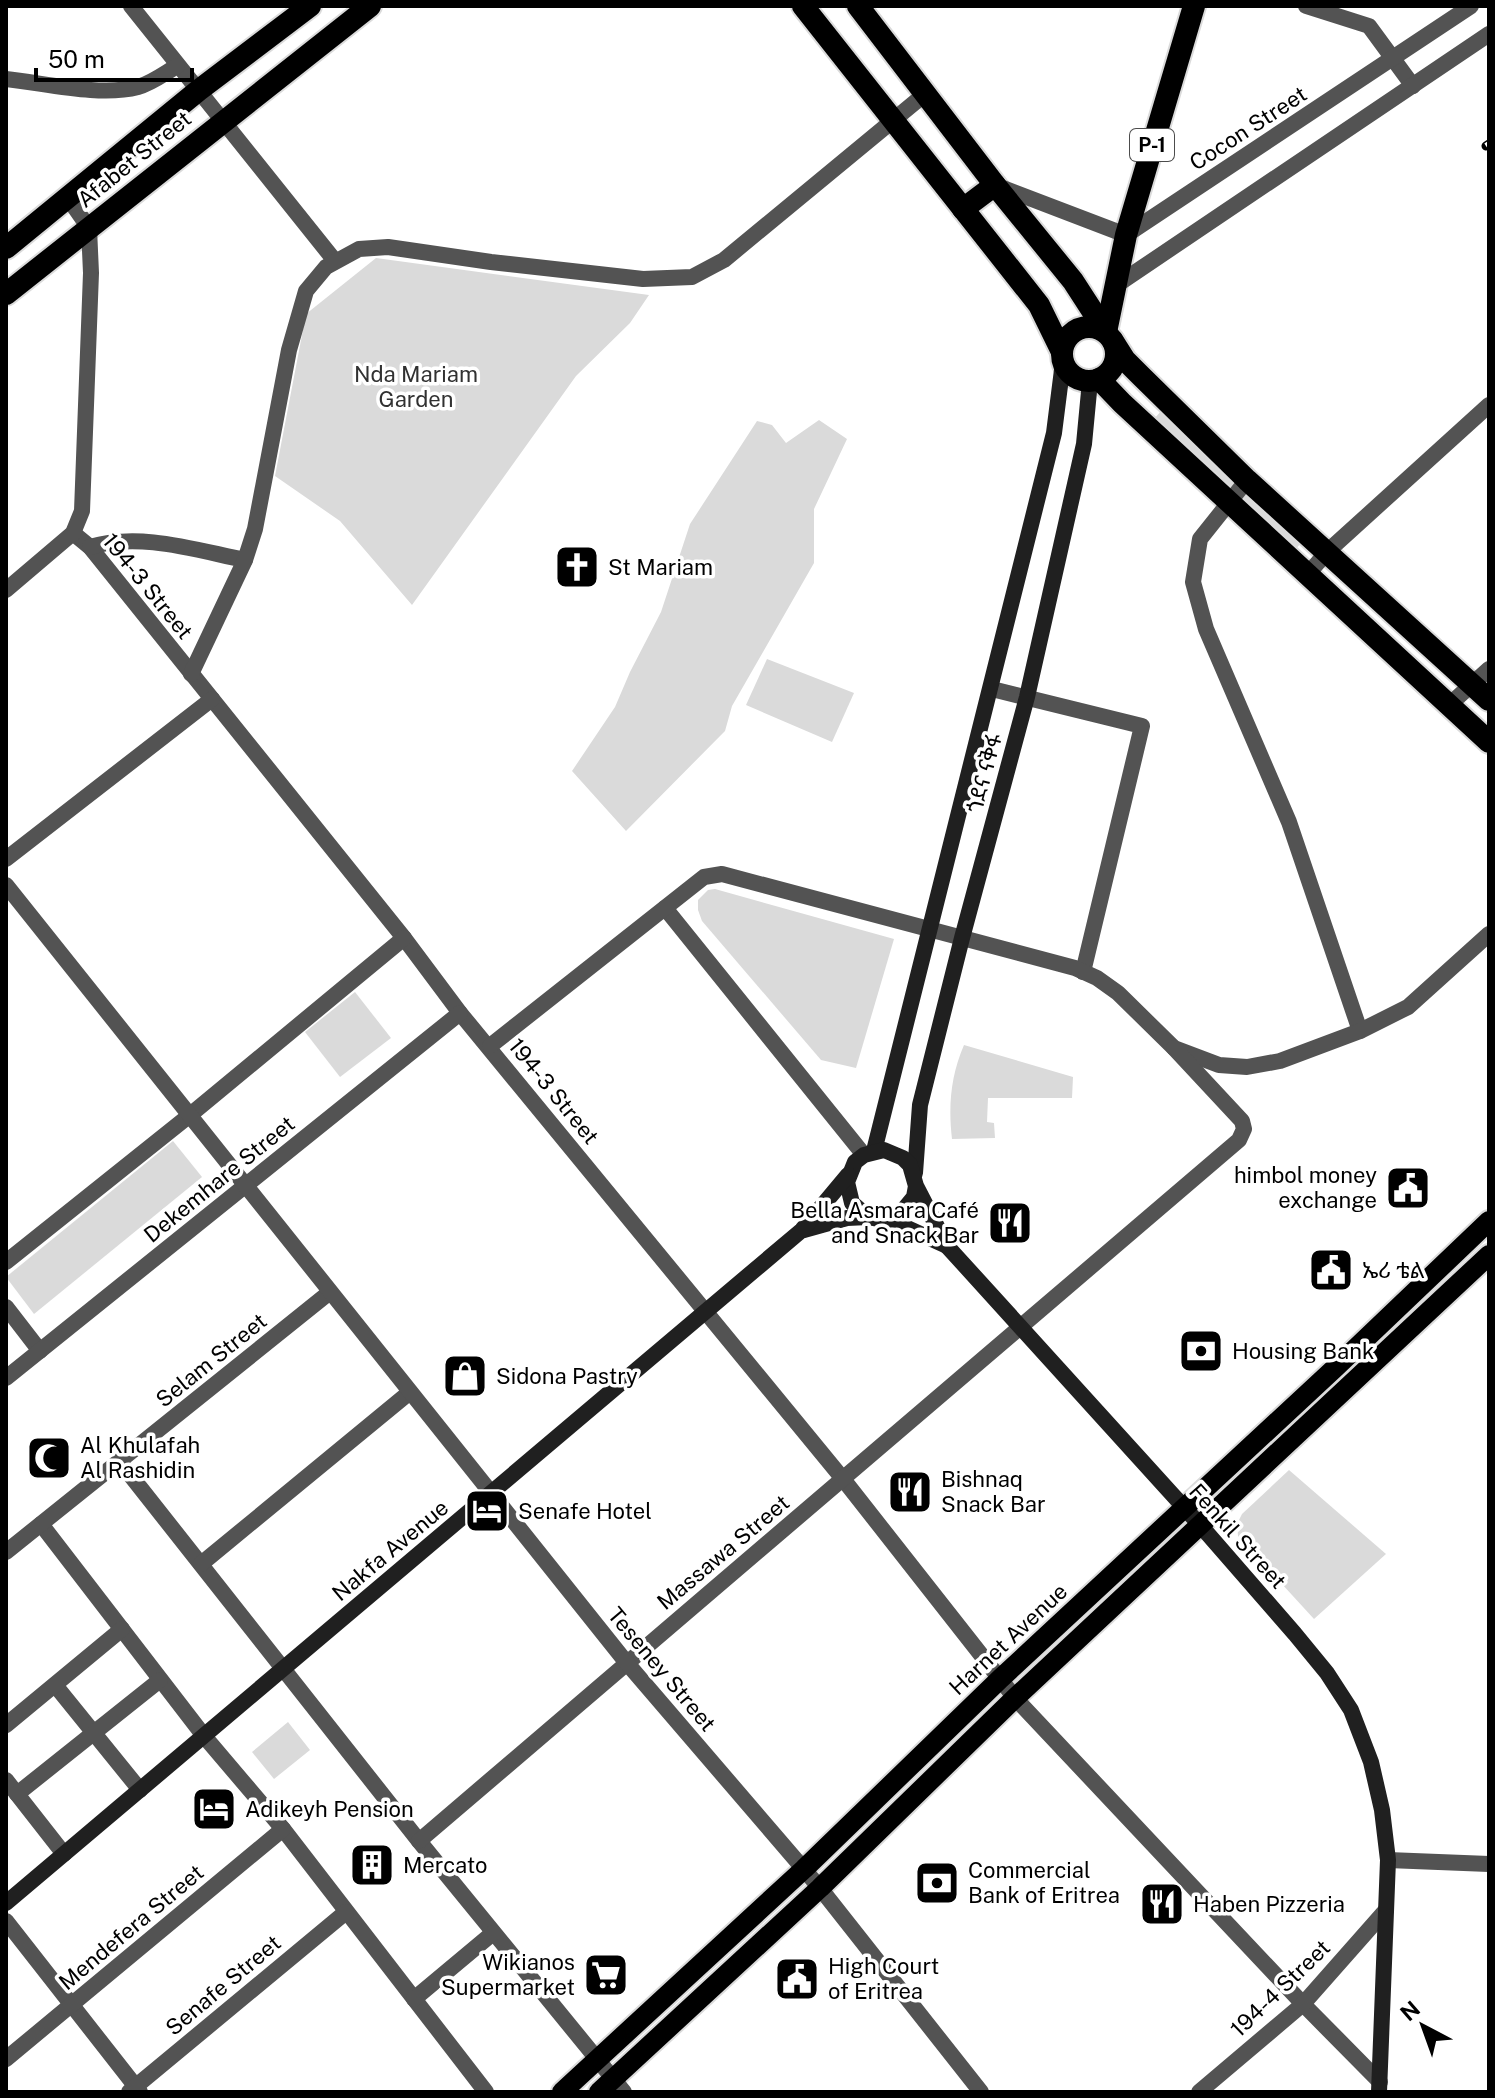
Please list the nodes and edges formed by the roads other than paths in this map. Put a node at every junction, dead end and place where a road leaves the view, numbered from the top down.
1 (131, 6) edge
2 (310, 6) edge
3 (370, 6) edge
4 (803, 6) edge
5 (858, 6) edge
6 (1194, 6) edge
7 (1306, 6) edge
8 (1471, 6) edge
9 (1489, 34) edge
10 (1393, 60) junction
11 (177, 66) junction
12 (6, 79) edge
13 (1413, 86) junction
14 (199, 90) junction
15 (925, 94) junction
16 (224, 120) junction
17 (892, 120) junction
18 (995, 185) junction
19 (68, 198) junction
20 (963, 209) junction
21 (89, 228) junction
22 (1126, 235) junction
23 (6, 248) edge
24 (335, 261) junction
25 (1115, 286) junction
26 (6, 294) edge
27 (1110, 336) junction
28 (1062, 357) junction
29 (1095, 380) junction
30 (1489, 405) edge
31 (1247, 480) junction
32 (1228, 501) junction
33 (73, 533) junction
34 (90, 547) junction
35 (1328, 551) junction
36 (245, 560) junction
37 (1307, 575) junction
38 (6, 590) edge
39 (1489, 669) edge
40 (191, 674) junction
41 (992, 689) junction
42 (1480, 692) edge
43 (1027, 697) junction
44 (212, 699) junction
45 (1448, 706) junction
46 (1489, 742) edge
47 (6, 859) edge
48 (6, 885) edge
49 (665, 908) junction
50 (930, 930) junction
51 (1489, 934) edge
52 (404, 938) junction
53 (962, 938) junction
54 (1083, 972) junction
55 (460, 1013) junction
56 (1360, 1031) junction
57 (490, 1046) junction
58 (1174, 1048) junction
59 (190, 1115) junction
60 (869, 1153) junction
61 (849, 1172) junction
62 (915, 1180) junction
63 (245, 1186) junction
64 (873, 1218) junction
65 (1489, 1221) edge
66 (802, 1230) junction
67 (947, 1246) junction
68 (1489, 1255) edge
69 (6, 1262) edge
70 (330, 1292) junction
71 (6, 1307) edge
72 (706, 1313) junction
73 (1018, 1326) junction
74 (40, 1351) junction
75 (6, 1378) edge
76 (410, 1392) junction
77 (120, 1462) junction
78 (843, 1479) junction
79 (491, 1493) junction
80 (1184, 1507) junction
81 (41, 1524) junction
82 (1201, 1526) junction
83 (6, 1552) edge
84 (201, 1564) junction
85 (122, 1629) junction
86 (626, 1662) junction
87 (283, 1669) junction
88 (1000, 1679) junction
89 (160, 1680) junction
90 (55, 1685) junction
91 (1015, 1698) junction
92 (6, 1725) edge
93 (94, 1731) junction
94 (204, 1736) junction
95 (6, 1780) edge
96 (140, 1790) junction
97 (17, 1794) junction
98 (283, 1829) junction
99 (419, 1841) junction
100 (64, 1854) junction
101 (1388, 1860) junction
102 (1489, 1864) edge
103 (804, 1869) junction
104 (820, 1888) junction
105 (6, 1903) edge
106 (1386, 1910) junction
107 (346, 1912) junction
108 (6, 1921) edge
109 (493, 1933) junction
110 (414, 1999) junction
111 (72, 2004) junction
112 (1303, 2004) junction
113 (6, 2059) edge
114 (598, 2059) junction
115 (1380, 2087) edge
116 (612, 2088) edge
117 (135, 2090) edge
118 (486, 2092) edge
119 (562, 2092) edge
120 (981, 2092) edge
121 (1199, 2092) edge

1 - 11 street
2 - 14 highway, Afabet Street
3 - 16 highway, Afabet Street
4 - 17 highway
5 - 15 highway
6 - 22 highway, P-1
7 - 10 street
8 - 10 street, Cocon Street
9 - 13 street
10 - 13 street
10 - 22 street, Cocon Street
11 - 12 street
11 - 14 street
13 - 25 street
14 - 16 street
14 - 19 highway, Afabet Street
15 - 17 street
15 - 18 highway
16 - 21 highway, Afabet Street
16 - 24 street
17 - 20 highway
17 - 24 street
18 - 20 highway
18 - 22 street
18 - 27 highway
19 - 21 street
19 - 23 highway, Afabet Street
20 - 28 highway
21 - 26 highway, Afabet Street
21 - 33 street
22 - 25 highway, P-1
24 - 36 street
25 - 27 highway, P-1
27 - 28 highway
27 - 29 highway
27 - 31 highway
28 - 29 highway
28 - 41 main road, ጎደና ናቅፋ
29 - 32 highway
29 - 43 main road, ጎደና ናቅፋ
30 - 35 street
31 - 32 street
31 - 35 highway
32 - 37 highway
32 - 56 street
33 - 34 street, 194-3 Street
33 - 38 street
34 - 36 street
34 - 40 street, 194-3 Street
35 - 37 street
35 - 42 highway
36 - 40 street
37 - 45 highway
39 - 42 street
40 - 44 street, 194-3 Street
41 - 43 street
41 - 50 main road, ጎደና ናቅፋ
42 - 45 street
43 - 53 main road, ጎደና ናቅፋ
43 - 54 street
44 - 47 street
44 - 52 street, 194-3 Street
45 - 46 highway
48 - 59 street, Teseney Street
49 - 50 street
49 - 57 street
49 - 60 street
50 - 53 street
50 - 60 main road, ጎደና ናቅፋ
51 - 56 street
52 - 55 street, 194-3 Street
52 - 59 street
53 - 54 street
53 - 62 main road, ጎደና ናቅፋ
54 - 58 street
55 - 57 street, 194-3 Street
55 - 63 street, Dekemhare Street
56 - 58 street
57 - 72 street, 194-3 Street
58 - 73 street, Massawa Street
59 - 63 street, Teseney Street
59 - 69 street
60 - 61 main road
60 - 62 main road
61 - 64 main road
61 - 66 main road
62 - 64 main road
62 - 67 main road
63 - 70 street, Teseney Street
63 - 74 street, Dekemhare Street
64 - 66 main road
64 - 67 main road
65 - 80 main road, Harnet Avenue
66 - 72 main road, Nakfa Avenue
67 - 73 main road, Fenkil Street
68 - 82 main road
70 - 76 street, Teseney Street
70 - 77 street, Selam Street
71 - 74 street
72 - 78 street, 194-3 Street
72 - 79 main road, Nakfa Avenue
73 - 78 street, Massawa Street
73 - 80 main road, Fenkil Street
74 - 75 street, Dekemhare Street
76 - 79 street, Teseney Street
76 - 84 street
77 - 81 street, Selam Street
77 - 84 street
78 - 86 street, Massawa Street
78 - 88 street, 194-3 Street
79 - 86 street, Teseney Street
79 - 87 main road, Nakfa Avenue
80 - 82 main road, Fenkil Street
80 - 88 main road, Harnet Avenue
81 - 83 street, Selam Street
81 - 85 street
82 - 91 main road
82 - 101 main road, Fenkil Street
84 - 87 street
85 - 89 street
85 - 90 street
86 - 99 street, Massawa Street
86 - 103 street, Teseney Street
87 - 94 main road, Nakfa Avenue
87 - 99 street
88 - 91 street, 194-3 Street
88 - 103 main road, Harnet Avenue
89 - 93 street
89 - 94 street
90 - 92 street
90 - 93 street
91 - 104 main road
91 - 112 street, 194-3 Street
93 - 96 street
93 - 97 street
94 - 96 main road, Nakfa Avenue
94 - 98 street
95 - 97 street
96 - 100 main road, Nakfa Avenue
97 - 100 street
98 - 107 street
98 - 111 street, Mendefera Street
99 - 109 street
100 - 105 main road, Nakfa Avenue
101 - 102 street
101 - 106 main road, Fenkil Street
103 - 104 street, Teseney Street
103 - 114 main road, Harnet Avenue
104 - 116 main road
104 - 120 street, Teseney Street
106 - 112 street, 194-4 Street
106 - 115 main road, Fenkil Street
107 - 110 street
107 - 117 street, Senafe Street
108 - 111 street
109 - 110 street
109 - 114 street
110 - 118 street
111 - 113 street, Mendefera Street
111 - 117 street
112 - 115 street, 194-3 Street
112 - 121 street, 194-4 Street
114 - 116 street
114 - 119 main road, Harnet Avenue

